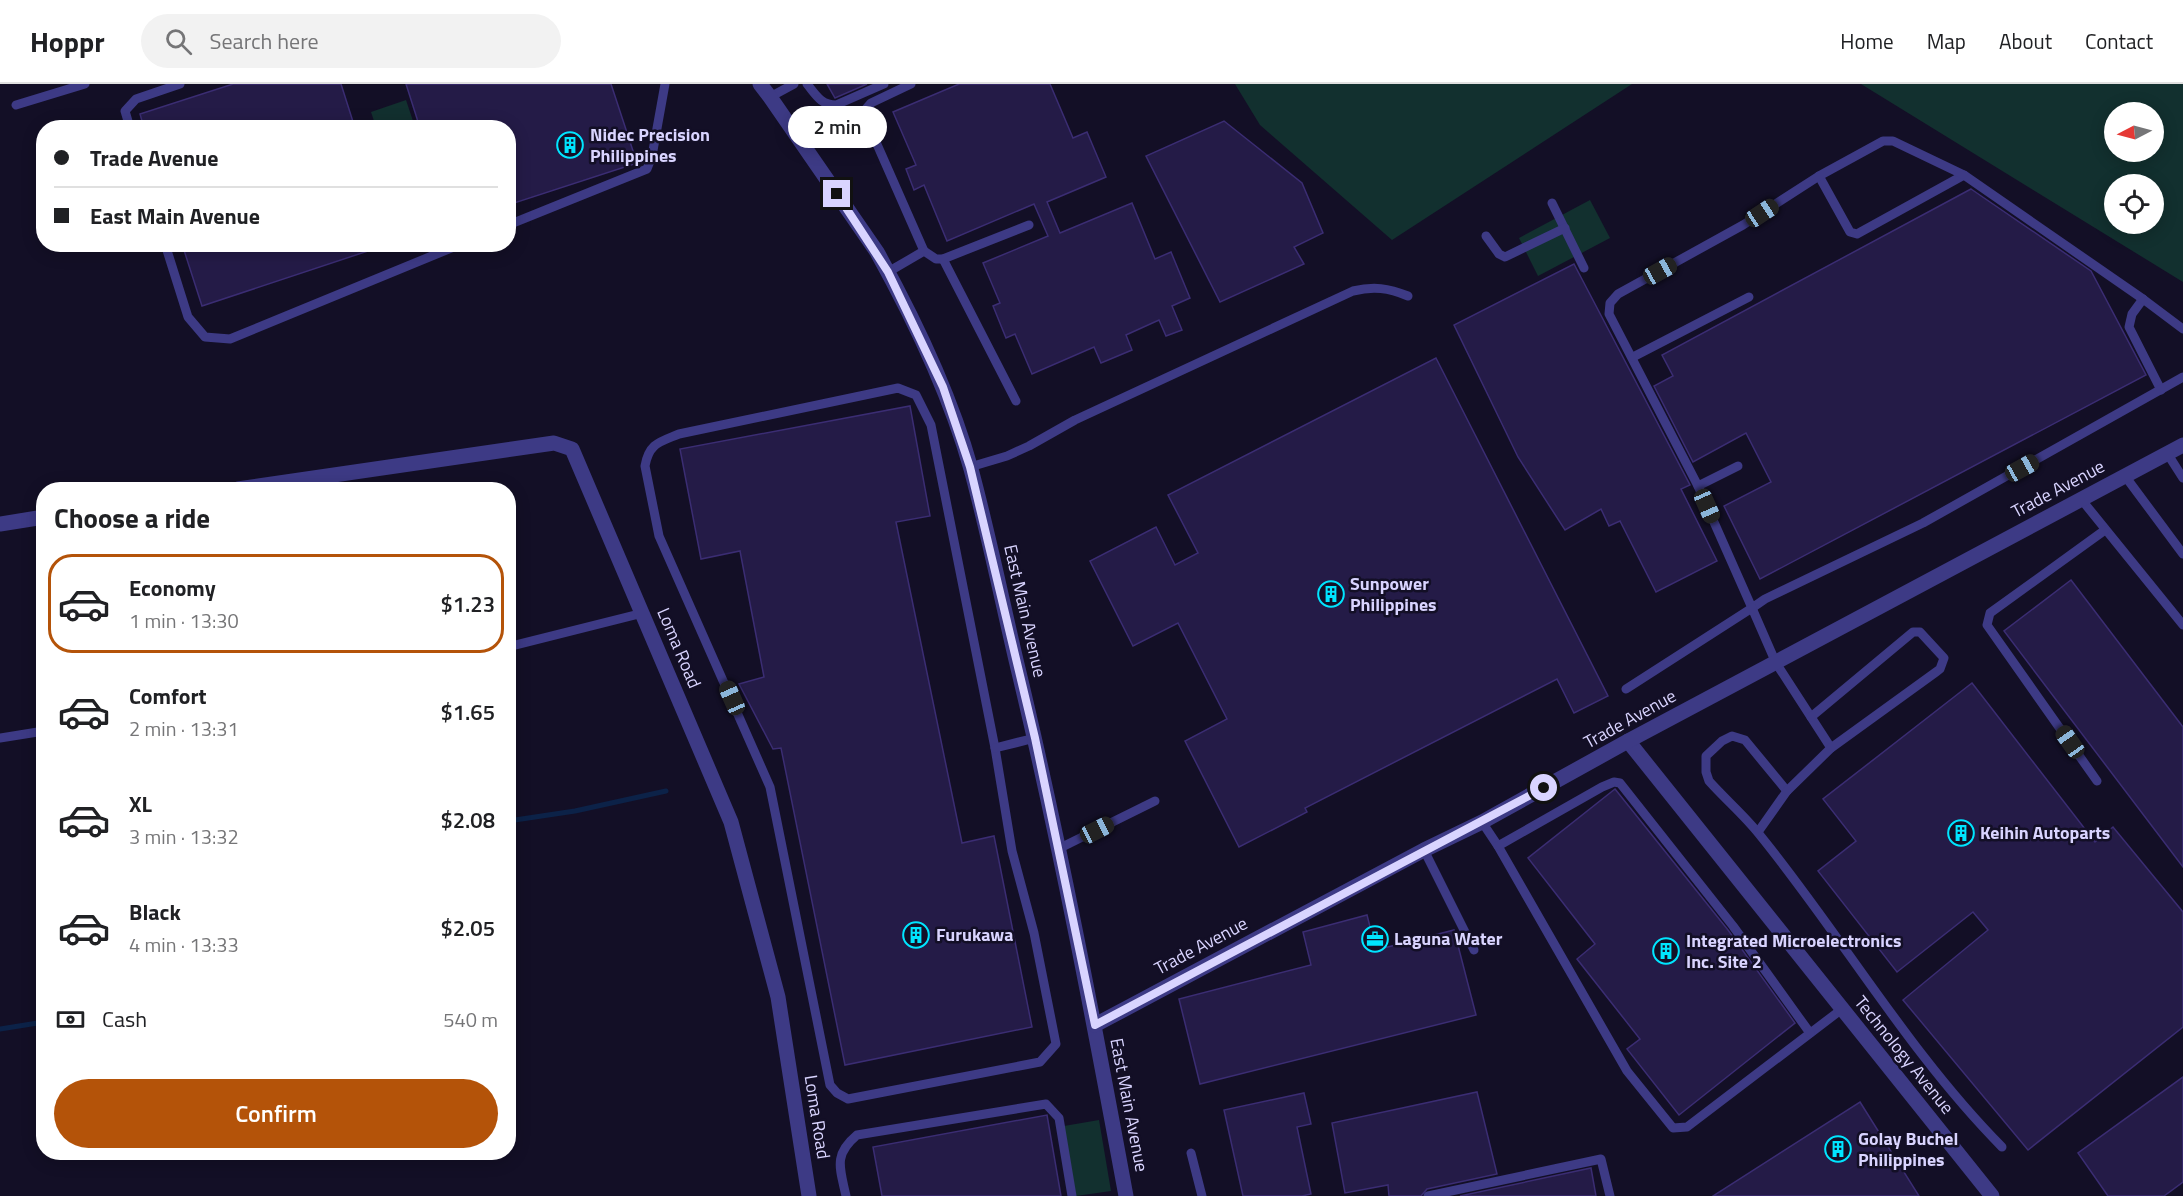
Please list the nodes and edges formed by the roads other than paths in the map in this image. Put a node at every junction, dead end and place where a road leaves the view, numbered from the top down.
1 (85, 84) edge
2 (180, 84) edge
3 (665, 84) edge
4 (760, 84) edge
5 (794, 84) edge
6 (807, 84) edge
7 (884, 84) edge
8 (911, 84) edge
9 (770, 97) junction
10 (16, 105) dead end
11 (128, 120) edge
12 (1964, 175) junction
13 (1819, 176) junction
14 (1552, 203) dead end
15 (516, 222) edge
16 (1029, 225) dead end
17 (1565, 228) junction
18 (1486, 236) dead end
19 (924, 251) junction
20 (168, 252) edge
21 (442, 252) edge
22 (943, 259) junction
23 (1584, 268) dead end
24 (888, 272) junction
25 (1408, 296) dead end
26 (1749, 297) dead end
27 (2143, 299) junction
28 (2183, 329) edge
29 (1633, 357) junction
30 (2183, 377) edge
31 (2161, 390) junction
32 (1016, 401) dead end
33 (2183, 445) edge
34 (2167, 453) junction
35 (1738, 466) dead end
36 (970, 467) junction
37 (2125, 476) junction
38 (2183, 478) edge
39 (286, 482) edge
40 (1698, 486) junction
41 (2081, 499) junction
42 (36, 518) edge
43 (0, 524) edge
44 (2105, 530) junction
45 (2183, 554) edge
46 (1752, 608) junction
47 (643, 614) junction
48 (2183, 625) edge
49 (516, 645) edge
50 (1776, 663) junction
51 (1626, 689) dead end
52 (1810, 717) junction
53 (36, 732) edge
54 (0, 738) edge
55 (1035, 738) junction
56 (1628, 741) junction
57 (995, 748) junction
58 (1831, 748) junction
59 (2097, 781) dead end
60 (1787, 791) junction
61 (1155, 801) dead end
62 (1482, 822) junction
63 (1758, 832) junction
64 (1498, 846) junction
65 (1058, 849) junction
66 (1424, 850) junction
67 (1474, 950) dead end
68 (1842, 1009) junction
69 (1095, 1025) junction
70 (1810, 1033) junction
71 (2002, 1147) dead end
72 (1191, 1152) dead end
73 (809, 1196) edge
74 (846, 1196) edge
75 (1072, 1196) edge
76 (1126, 1196) edge
77 (1202, 1196) edge
78 (1428, 1196) edge
79 (1610, 1196) edge
80 (1992, 1196) edge

1 - 10 lane
2 - 11 lane
3 - 15 lane
4 - 9 street, East Main Avenue
5 - 9 lane
6 - 7 lane
8 - 19 lane
9 - 24 street, East Main Avenue
12 - 13 lane
12 - 13 lane
12 - 27 lane
13 - 29 lane
14 - 17 lane
16 - 22 lane
17 - 18 lane
17 - 23 lane
19 - 22 lane
19 - 24 lane
20 - 21 lane
22 - 32 lane
24 - 36 street, East Main Avenue
25 - 36 lane
26 - 29 lane
27 - 28 lane
27 - 31 lane
29 - 40 lane
30 - 31 lane
31 - 46 lane
33 - 34 street, Trade Avenue
34 - 37 street, Trade Avenue
34 - 38 lane
35 - 40 lane
36 - 55 street, East Main Avenue
37 - 41 street, Trade Avenue
37 - 45 lane
39 - 47 street, Loma Road
40 - 46 lane
41 - 44 lane
41 - 50 street, Trade Avenue
42 - 43 street
44 - 48 lane
44 - 59 lane
46 - 50 lane
46 - 51 lane
47 - 49 lane
47 - 73 street, Loma Road
50 - 52 lane
50 - 56 street, Trade Avenue
52 - 58 lane
52 - 58 lane
53 - 54 lane
55 - 57 lane
55 - 65 street, East Main Avenue
56 - 62 street, Trade Avenue
56 - 68 street, Technology Avenue
57 - 57 lane
58 - 60 lane
60 - 63 lane
60 - 63 lane
61 - 65 lane
62 - 64 lane
62 - 66 street, Trade Avenue
63 - 71 lane
64 - 70 lane
64 - 70 lane
65 - 69 street, East Main Avenue
66 - 67 lane
66 - 69 street, Trade Avenue
68 - 70 lane
68 - 80 street, Technology Avenue
69 - 76 street, East Main Avenue
72 - 77 lane
74 - 75 lane
78 - 79 lane

